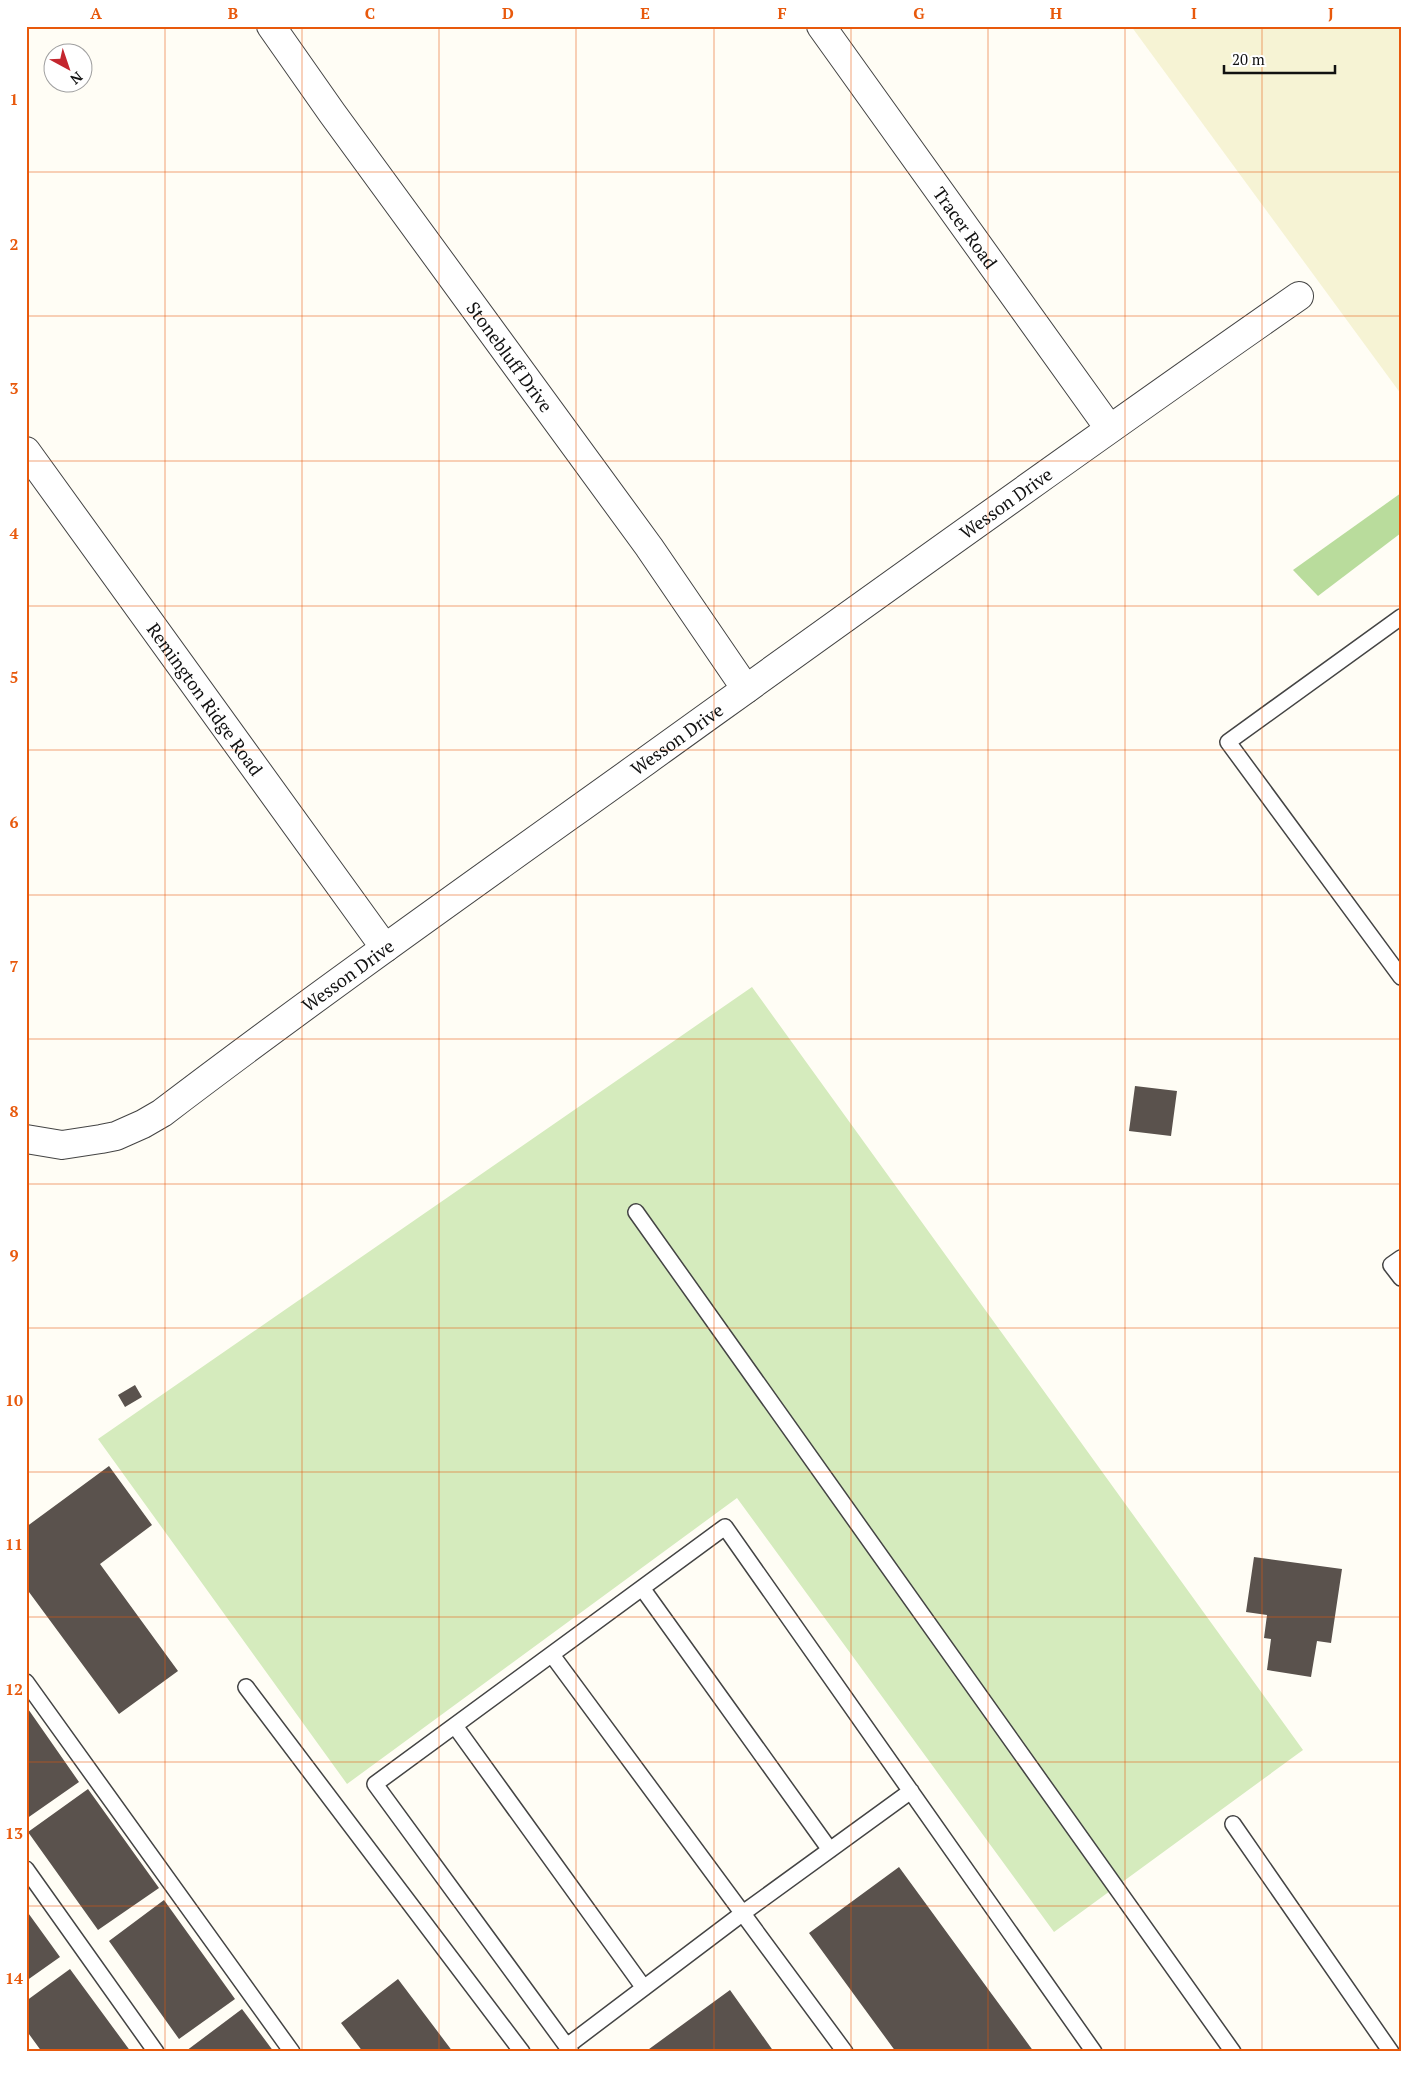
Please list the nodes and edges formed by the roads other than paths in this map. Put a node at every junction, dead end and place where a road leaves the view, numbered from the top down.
1 (272, 26) edge
2 (821, 26) edge
3 (1299, 296) dead end
4 (1109, 428) junction
5 (31, 466) edge
6 (1401, 617) edge
7 (746, 688) junction
8 (385, 948) junction
9 (1401, 977) edge
10 (33, 1141) edge
11 (636, 1212) dead end
12 (1401, 1258) edge
13 (1401, 1278) edge
14 (642, 1588) junction
15 (552, 1654) junction
16 (26, 1682) edge
17 (246, 1687) dead end
18 (455, 1726) junction
19 (911, 1792) junction
20 (1233, 1824) dead end
21 (830, 1850) junction
22 (26, 1870) edge
23 (743, 1913) junction
24 (644, 1988) junction
25 (569, 2049) edge
26 (156, 2052) edge
27 (292, 2052) edge
28 (522, 2052) edge
29 (845, 2052) edge
30 (1094, 2052) edge
31 (1233, 2052) edge
32 (1391, 2052) edge

1 - 7 street, Stonebluff Drive
2 - 4 street, Tracer Road
3 - 4 street, Wesson Drive
4 - 7 street, Wesson Drive
5 - 8 street, Remington Ridge Road
6 - 9 lane
7 - 8 street, Wesson Drive
8 - 10 street, Wesson Drive
11 - 31 lane
12 - 13 lane
14 - 15 lane
14 - 19 lane
14 - 21 lane
15 - 18 lane
15 - 23 lane
16 - 27 lane
17 - 28 lane
18 - 24 lane
18 - 25 lane
19 - 21 lane
19 - 30 lane
20 - 32 lane
21 - 23 lane
22 - 26 lane
23 - 24 lane
23 - 29 lane
24 - 25 lane

